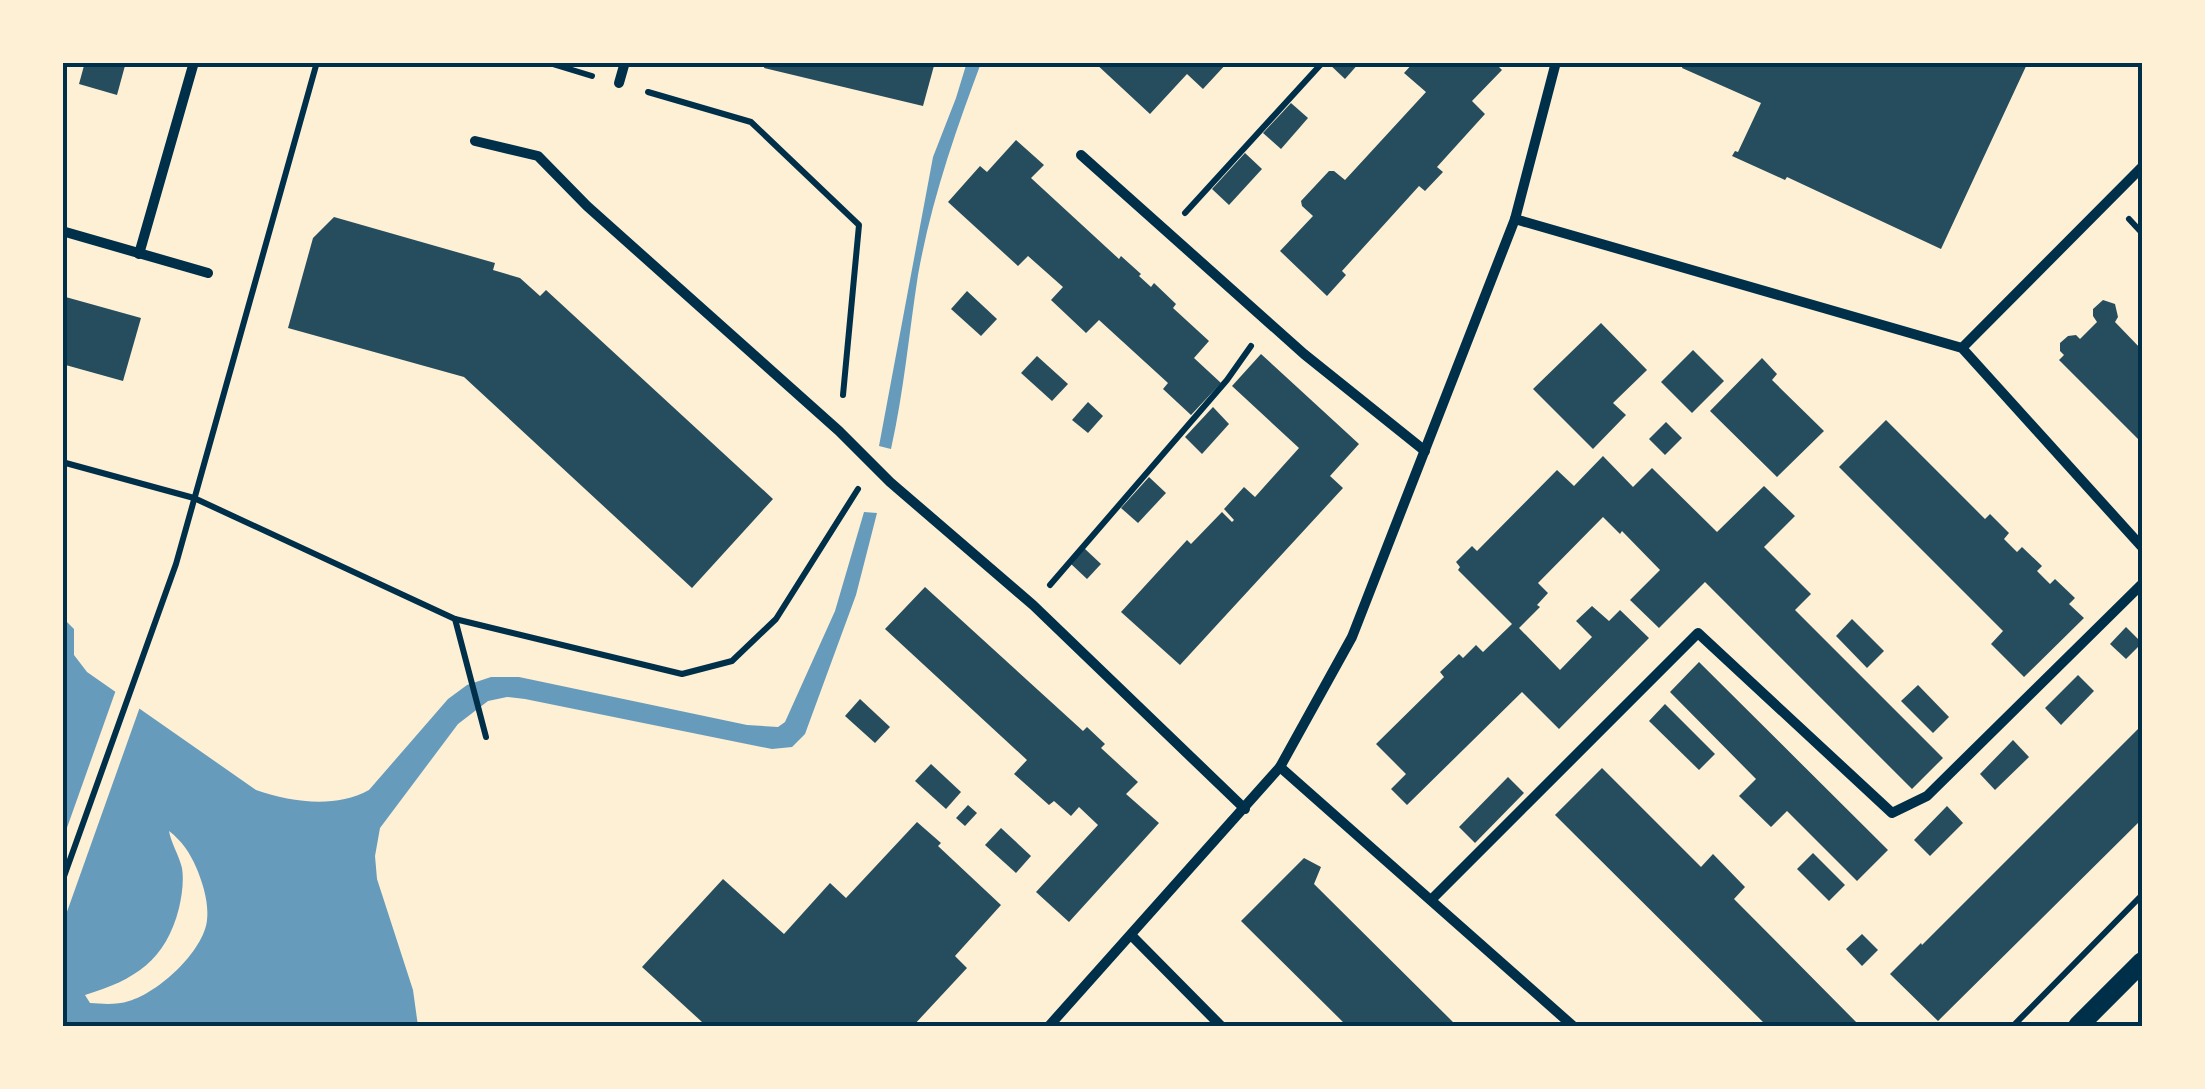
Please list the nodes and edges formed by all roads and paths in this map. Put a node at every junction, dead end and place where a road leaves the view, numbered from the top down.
1 (194, 62) edge
2 (317, 62) edge
3 (546, 62) edge
4 (625, 62) edge
5 (1324, 62) edge
6 (1555, 63) edge
7 (620, 84) junction
8 (475, 141) dead end
9 (1080, 155) dead end
10 (2142, 168) edge
11 (1515, 219) junction
12 (62, 232) edge
13 (1167, 233) junction
14 (139, 254) junction
15 (208, 273) dead end
16 (1268, 322) junction
17 (1962, 348) junction
18 (839, 431) junction
19 (1425, 451) junction
20 (62, 462) edge
21 (877, 469) junction
22 (194, 498) junction
23 (2142, 547) edge
24 (2142, 584) edge
25 (1033, 605) junction
26 (454, 618) junction
27 (486, 737) dead end
28 (1280, 767) junction
29 (1245, 809) junction
30 (62, 882) edge
31 (2142, 895) edge
32 (1431, 900) junction
33 (1132, 935) junction
34 (2142, 962) edge
35 (2032, 1007) junction
36 (2041, 1017) dead end
37 (1049, 1026) edge
38 (1221, 1026) edge
39 (1573, 1026) edge
40 (2013, 1026) edge
41 (2078, 1026) edge

1 - 14 street
2 - 22 path
3 - 7 path
4 - 7 street
5 - 13 path
6 - 11 street
7 - 18 path
8 - 18 street
9 - 13 street
10 - 17 street
11 - 17 street
11 - 19 street
12 - 14 street
13 - 16 street
14 - 15 street
16 - 19 street
16 - 25 path
17 - 23 street
18 - 21 street
19 - 28 street
20 - 22 path
21 - 25 street
21 - 26 path
22 - 26 path
22 - 30 path
24 - 32 street
25 - 29 street
26 - 27 path
28 - 29 street
28 - 32 street
29 - 33 street
31 - 35 path
32 - 39 street
33 - 37 street
33 - 38 street
34 - 41 main road
35 - 36 path
35 - 40 path

